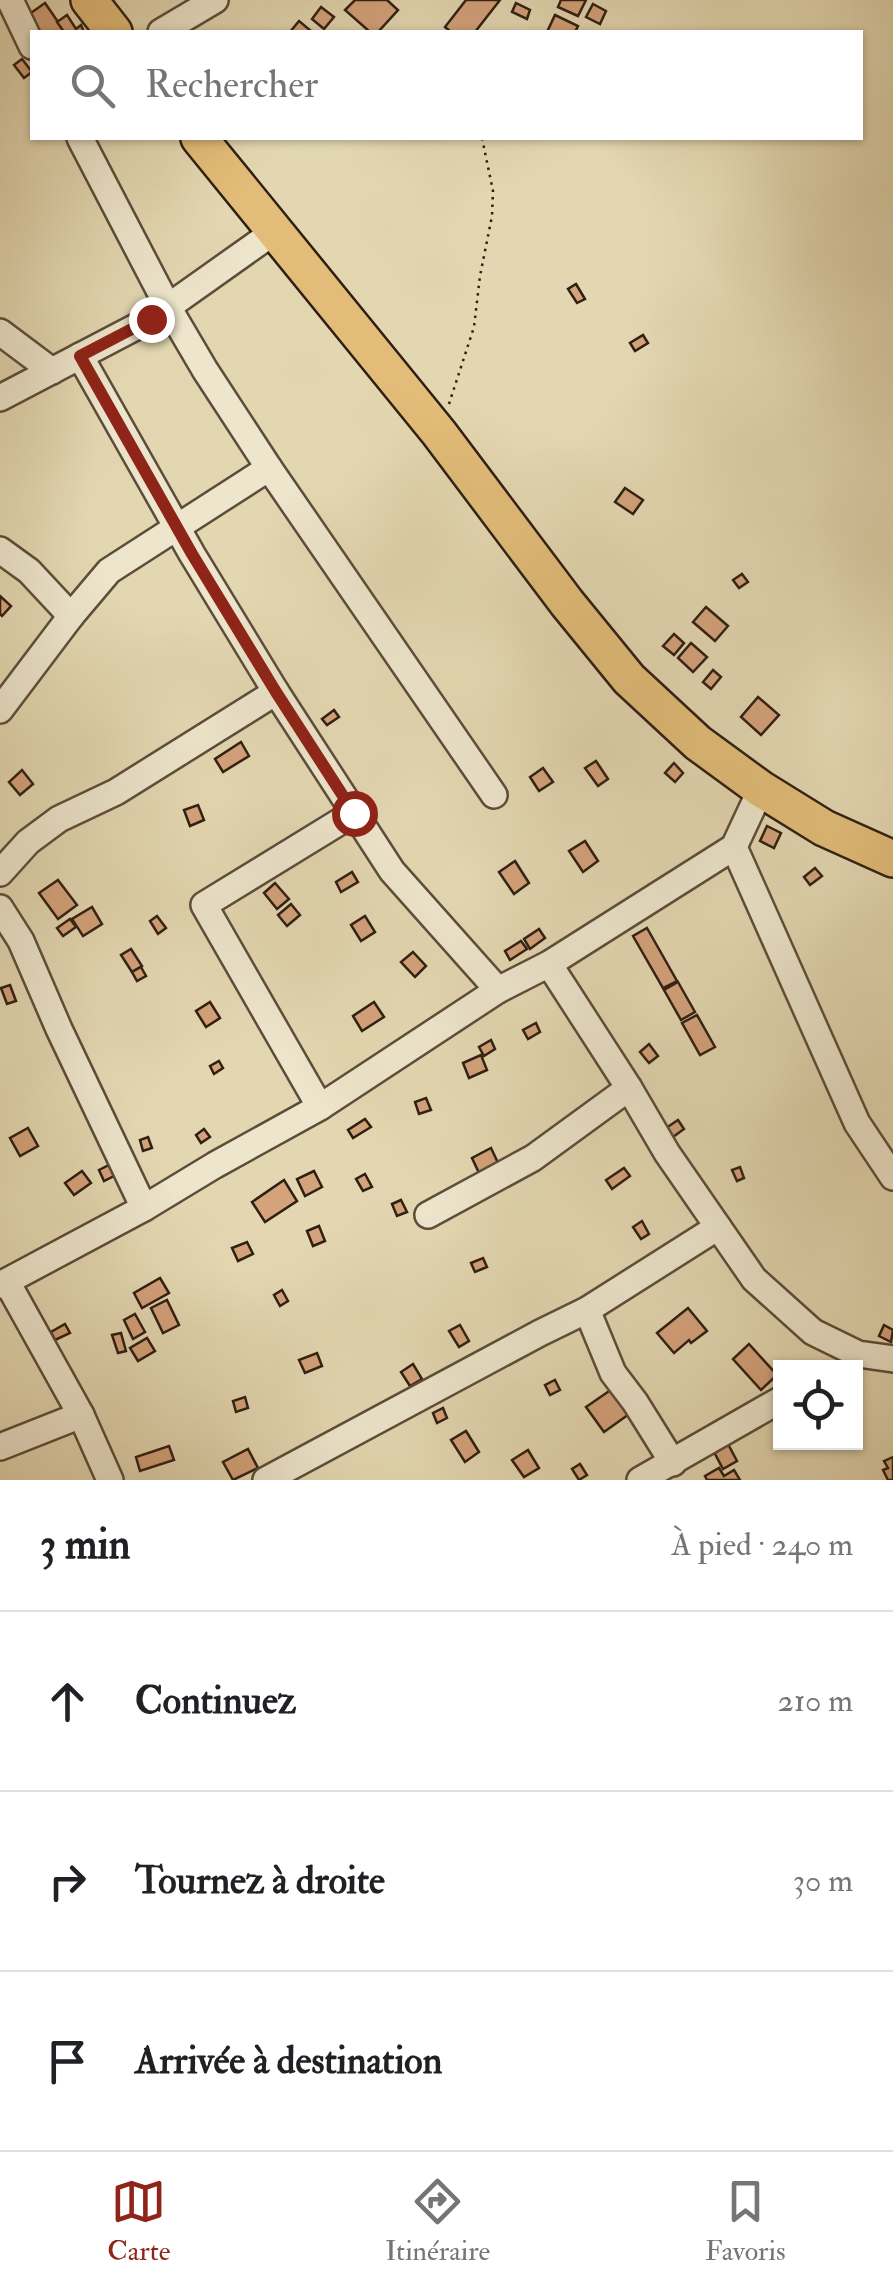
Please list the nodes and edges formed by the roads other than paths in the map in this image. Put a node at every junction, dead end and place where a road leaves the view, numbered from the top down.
1 (89, 0) edge
2 (215, 0) edge
3 (9, 17) edge
4 (112, 30) edge
5 (165, 30) edge
6 (30, 43) edge
7 (81, 140) edge
8 (201, 140) edge
9 (275, 231) junction
10 (168, 307) junction
11 (0, 332) edge
12 (80, 356) junction
13 (52, 371) junction
14 (0, 398) edge
15 (268, 468) junction
16 (177, 526) junction
17 (0, 550) edge
18 (71, 616) junction
19 (276, 692) junction
20 (0, 710) edge
21 (762, 789) junction
22 (494, 795) dead end
23 (354, 813) junction
24 (734, 847) junction
25 (893, 859) edge
26 (0, 873) edge
27 (0, 908) edge
28 (549, 964) junction
29 (498, 990) junction
30 (629, 1088) junction
31 (320, 1107) junction
32 (893, 1177) edge
33 (144, 1208) junction
34 (428, 1215) dead end
35 (718, 1227) junction
36 (3, 1283) edge
37 (587, 1310) junction
38 (858, 1354) junction
39 (893, 1359) edge
40 (848, 1360) edge
41 (773, 1404) edge
42 (81, 1415) junction
43 (0, 1448) edge
44 (673, 1462) junction
45 (110, 1480) edge
46 (266, 1480) edge
47 (640, 1480) edge

1 - 4 highway
2 - 5 street
3 - 6 street
7 - 10 street
8 - 9 highway
9 - 10 street
9 - 21 highway
10 - 12 street
10 - 15 street
11 - 13 street
12 - 13 street
12 - 16 street
13 - 14 street
15 - 16 street
15 - 22 street
16 - 18 street
16 - 19 street
17 - 18 street
18 - 20 street
19 - 23 street
19 - 26 street
21 - 24 street
21 - 25 highway
23 - 29 street
23 - 31 street
24 - 28 street
24 - 32 street
27 - 33 street
28 - 29 street
28 - 30 street
29 - 31 street
30 - 34 street
30 - 35 street
31 - 33 street
33 - 36 street
35 - 37 street
35 - 38 street
36 - 42 street
37 - 44 street
37 - 46 street
38 - 39 street
38 - 40 street
41 - 44 street
42 - 43 street
42 - 45 street
44 - 47 street

